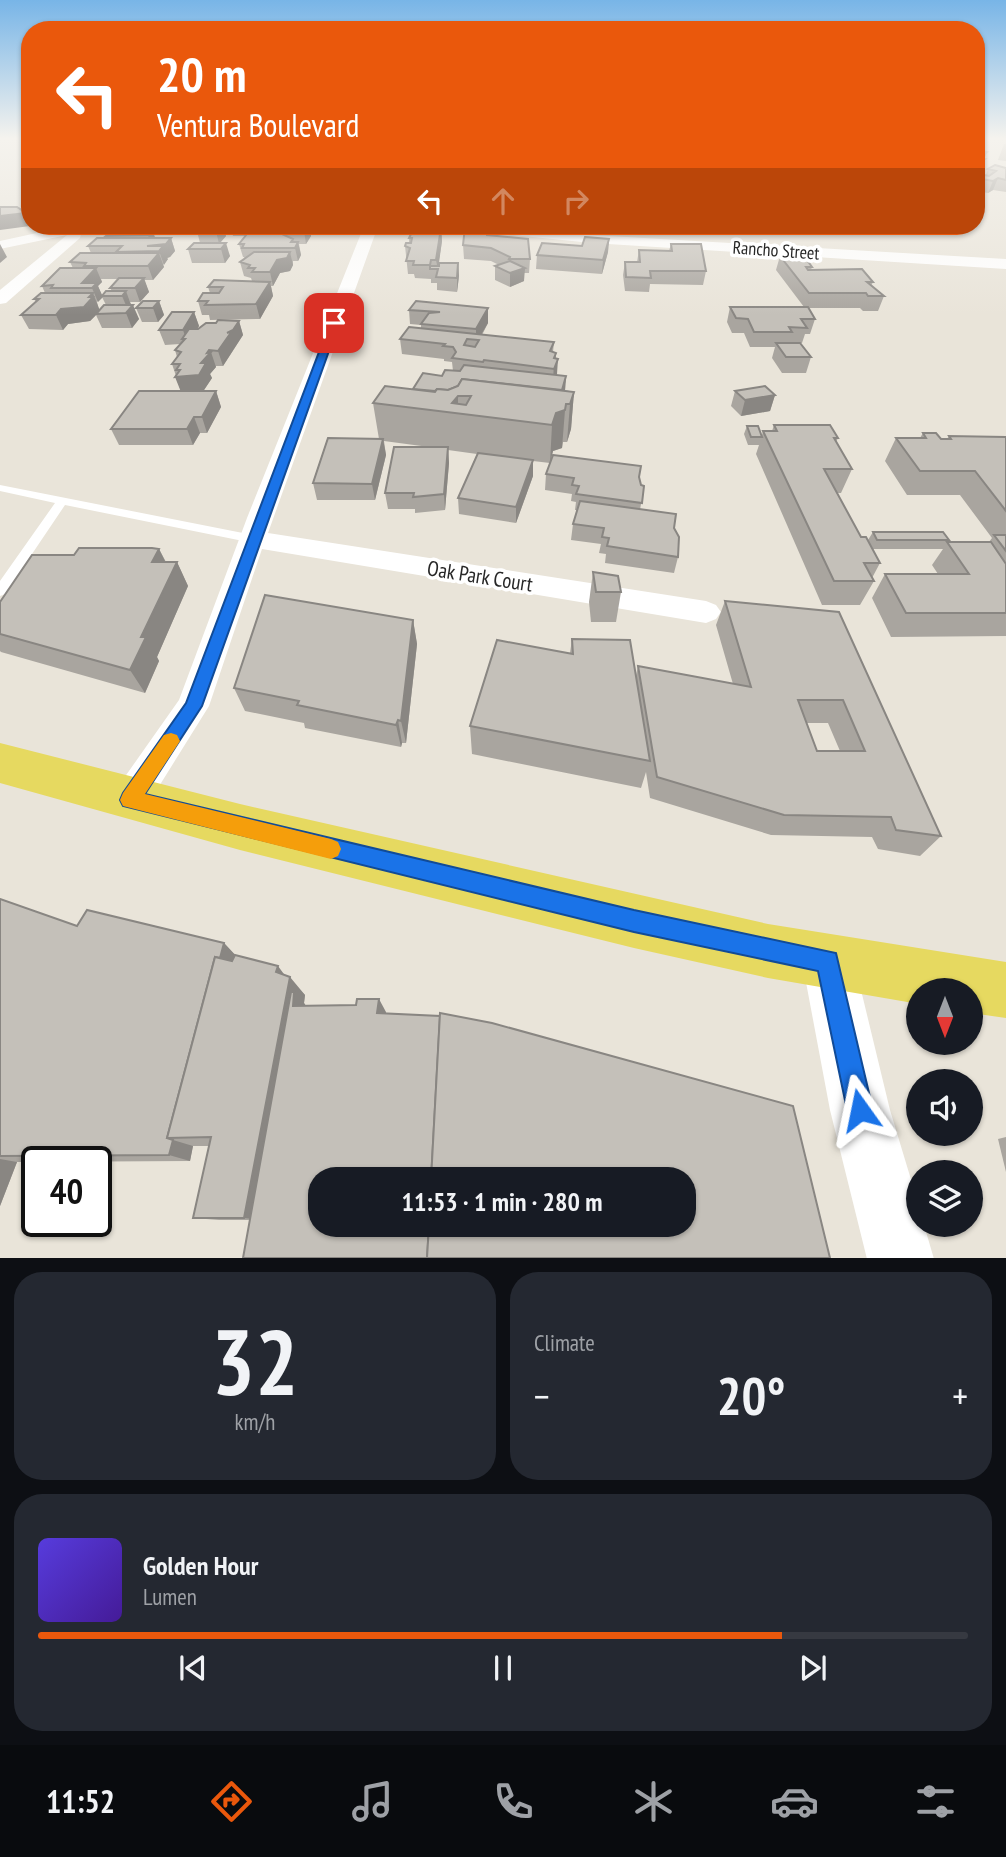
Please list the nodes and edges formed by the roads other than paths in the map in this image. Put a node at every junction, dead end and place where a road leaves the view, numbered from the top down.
1 (48, 235) edge
2 (75, 235) edge
3 (369, 235) edge
4 (552, 235) edge
5 (0, 245) edge
6 (1006, 264) edge
7 (0, 299) edge
8 (0, 488) edge
9 (62, 501) junction
10 (253, 539) junction
11 (0, 591) edge
12 (706, 612) dead end
13 (0, 763) edge
14 (130, 800) junction
15 (828, 961) junction
16 (1006, 990) edge
17 (901, 1258) edge

1 - 5 street
2 - 7 street
3 - 10 street
4 - 6 street, Rancho Street
8 - 9 lane
9 - 10 lane
9 - 11 lane
10 - 12 street, Oak Park Court
10 - 14 street
13 - 14 main road
14 - 15 main road
15 - 16 main road
15 - 17 street

